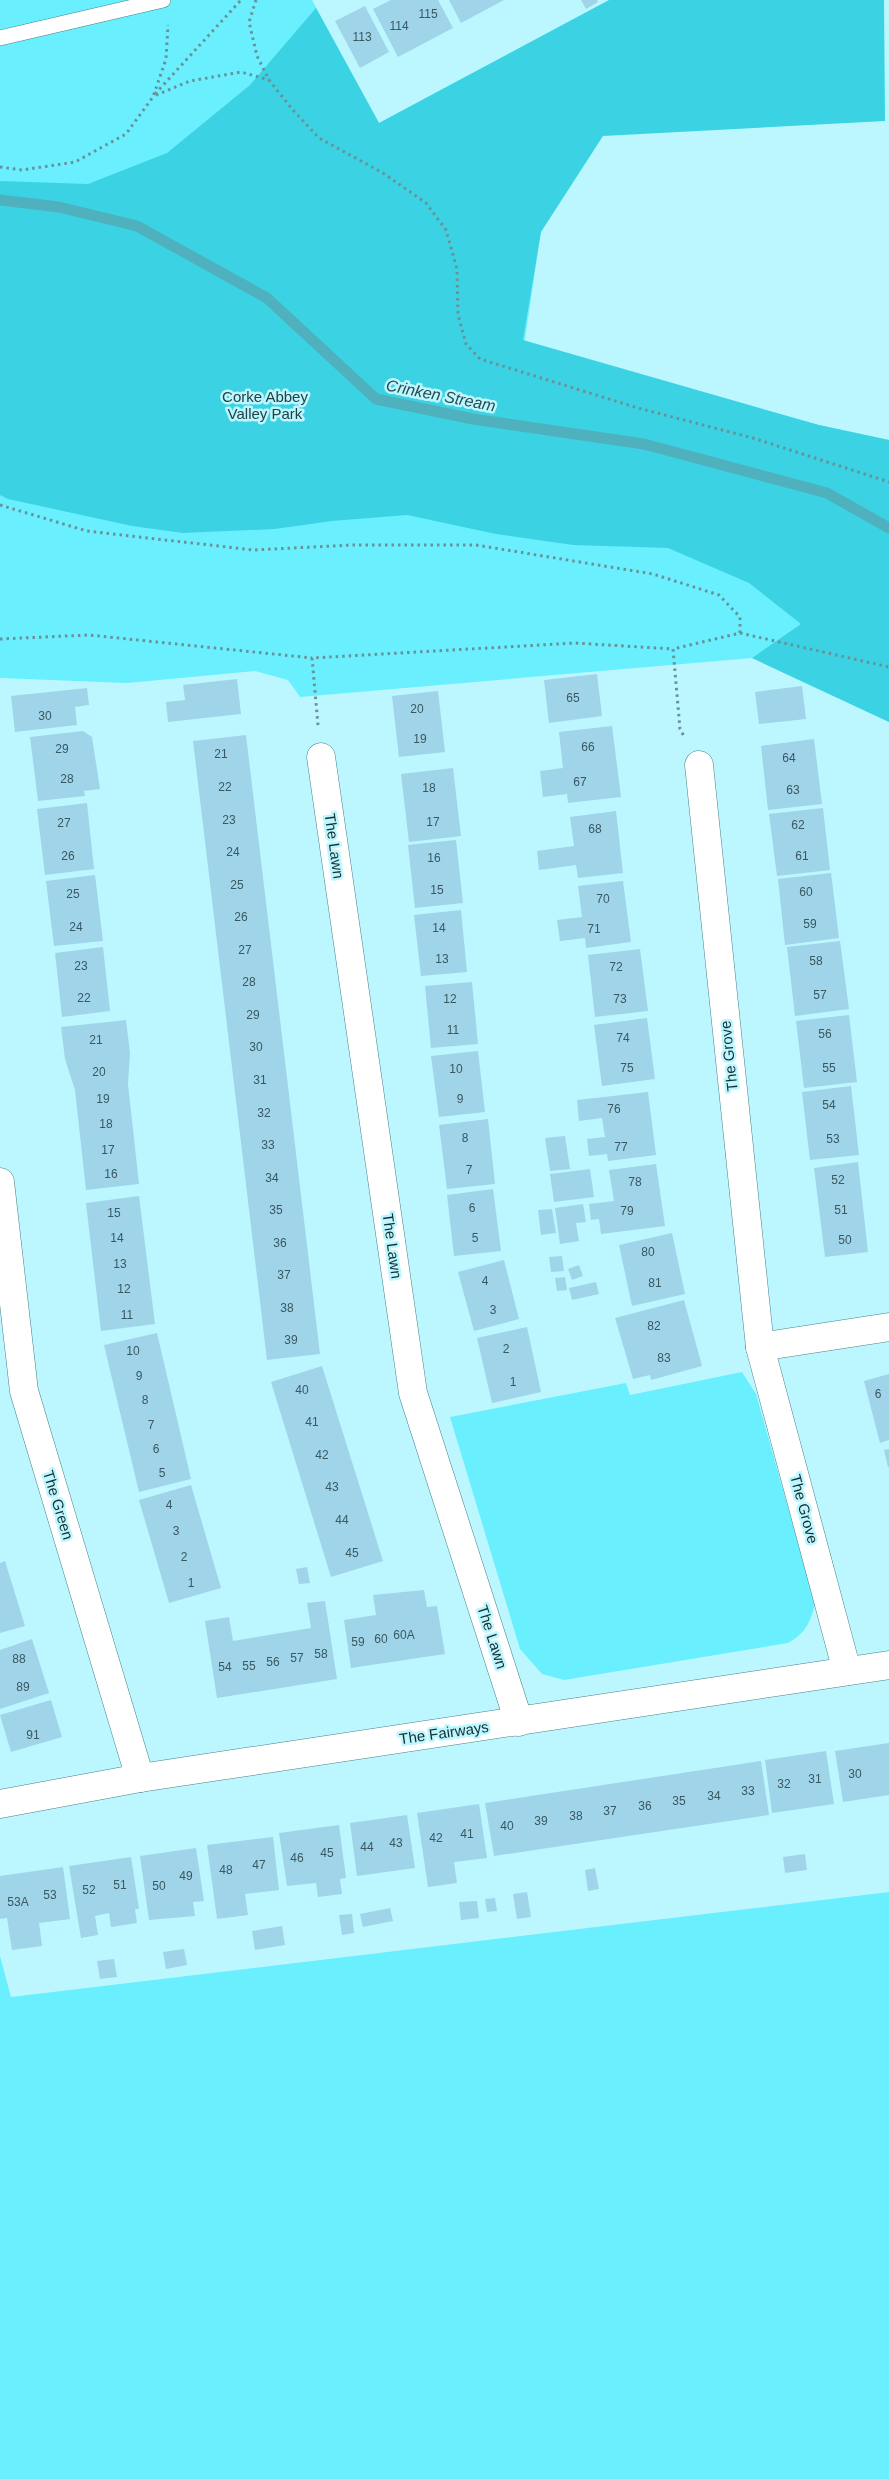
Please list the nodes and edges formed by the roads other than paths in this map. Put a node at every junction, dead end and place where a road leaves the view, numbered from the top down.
1 (163, 0) edge
2 (0, 38) edge
3 (321, 758) road end
4 (699, 765) road end
5 (0, 1182) edge
6 (3, 1227) edge
7 (889, 1327) edge
8 (760, 1347) junction
9 (889, 1665) edge
10 (847, 1671) junction
11 (519, 1722) junction
12 (140, 1778) junction
13 (0, 1804) edge

1 - 2 lane
3 - 11 street, The Lawn
4 - 8 street, The Grove
5 - 6 street, The Green
6 - 12 street, The Green
7 - 8 street
8 - 10 street, The Grove
9 - 10 street, The Fairways
10 - 11 street, The Fairways
11 - 12 street, The Fairways
12 - 13 street, The Fairways

